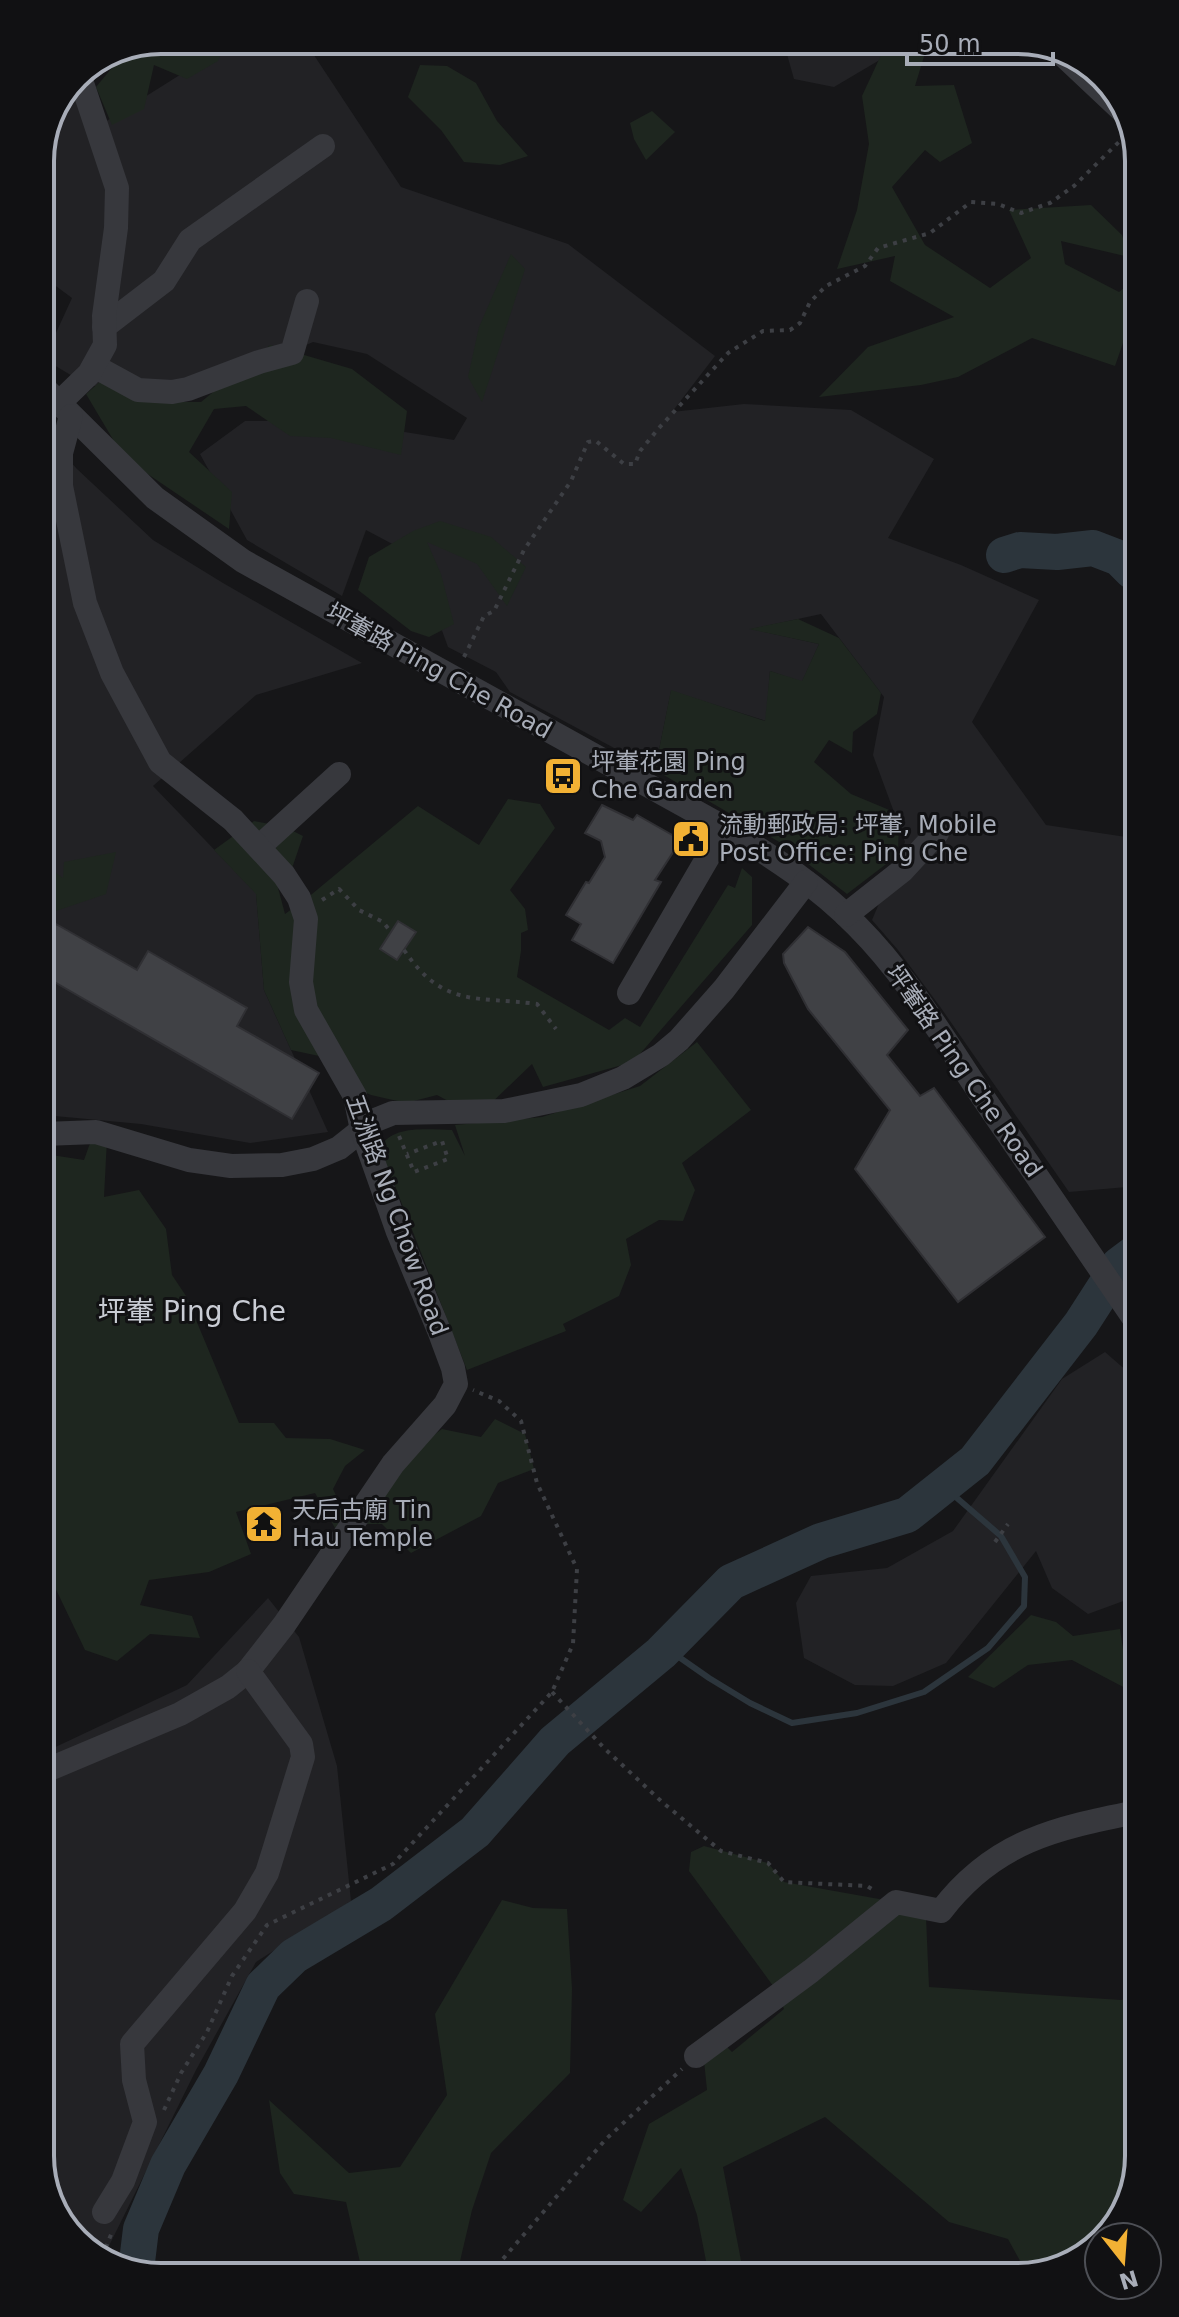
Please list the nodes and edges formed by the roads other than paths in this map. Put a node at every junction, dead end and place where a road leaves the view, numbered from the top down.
1 (84, 88) edge
2 (323, 146) dead end
3 (307, 301) dead end
4 (104, 327) junction
5 (94, 366) junction
6 (54, 398) edge
7 (65, 409) junction
8 (54, 479) edge
9 (54, 500) edge
10 (339, 774) dead end
11 (725, 828) junction
12 (937, 833) dead end
13 (259, 847) junction
14 (806, 882) junction
15 (846, 915) junction
16 (629, 993) dead end
17 (362, 1130) junction
18 (54, 1134) edge
19 (1125, 1305) edge
20 (248, 1671) junction
21 (54, 1767) edge
22 (1125, 1814) edge
23 (696, 2056) road end
24 (108, 2221) road end

1 - 4 street
2 - 4 street
3 - 5 street
4 - 5 street
5 - 7 street
6 - 7 street, 坪輋路 Ping Che Road
7 - 8 street, 五洲路 Ng Chow Road
7 - 11 street, 坪輋路 Ping Che Road
9 - 13 street, 五洲路 Ng Chow Road
10 - 13 street
11 - 14 street, 坪輋路 Ping Che Road
11 - 16 street
12 - 15 street
13 - 17 street, 五洲路 Ng Chow Road
14 - 15 street, 坪輋路 Ping Che Road
14 - 17 street
15 - 19 street, 坪輋路 Ping Che Road
17 - 18 street
17 - 20 street, 五洲路 Ng Chow Road
20 - 21 street
20 - 24 street
22 - 23 street

